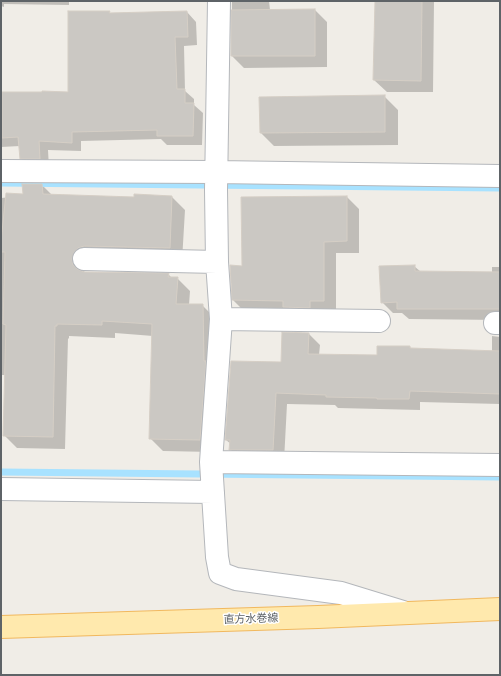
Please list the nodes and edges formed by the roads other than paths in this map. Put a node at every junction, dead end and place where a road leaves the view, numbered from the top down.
1 (219, 1) edge
2 (1, 170) edge
3 (500, 176) edge
4 (216, 181) junction
5 (84, 259) dead end
6 (217, 262) junction
7 (221, 319) junction
8 (379, 321) dead end
9 (500, 465) edge
10 (212, 475) junction
11 (1, 489) edge
12 (500, 609) edge
13 (406, 613) junction
14 (1, 627) edge

1 - 4 street
2 - 4 street
3 - 4 street
4 - 6 street
5 - 6 street
6 - 7 street
7 - 8 street
7 - 10 street
9 - 10 street
10 - 11 street
10 - 13 street
12 - 13 main road, 直方水巻線
13 - 14 main road, 直方水巻線

